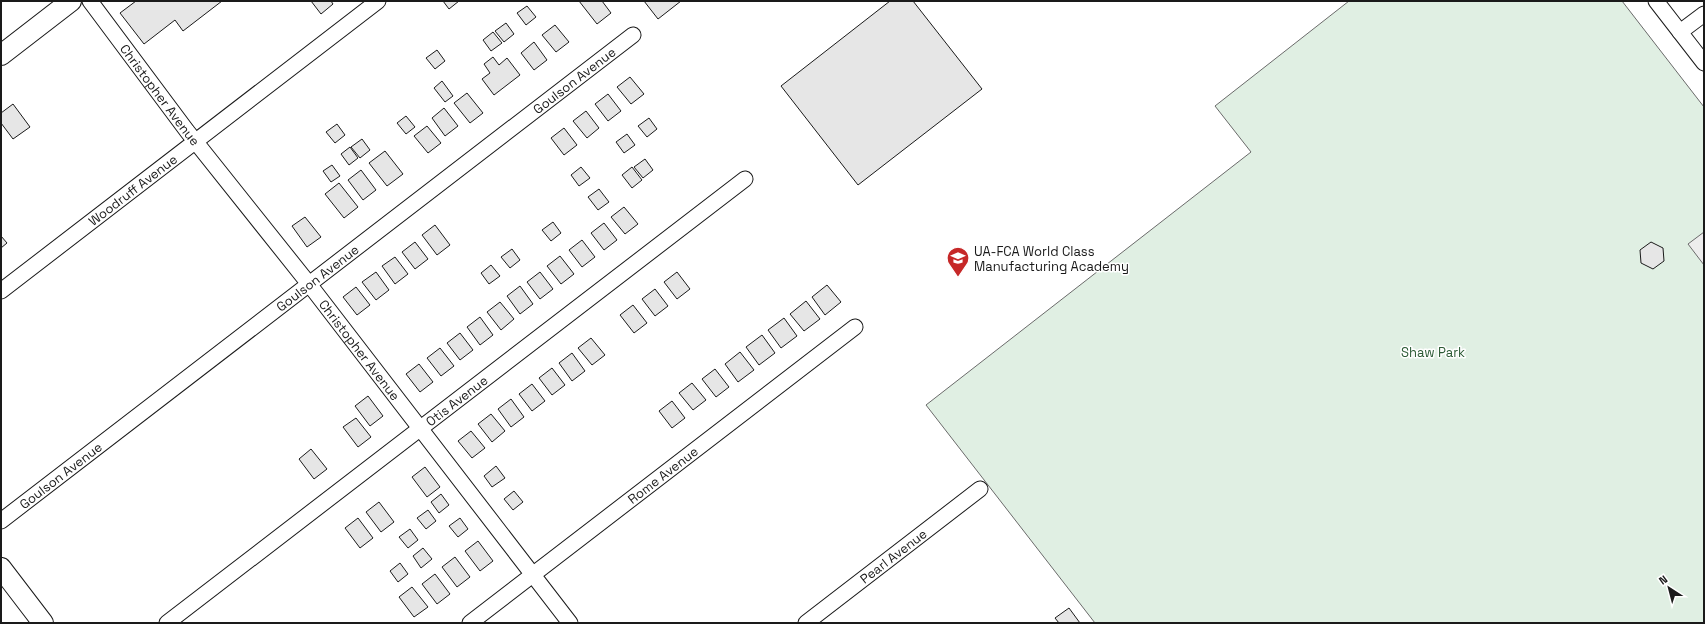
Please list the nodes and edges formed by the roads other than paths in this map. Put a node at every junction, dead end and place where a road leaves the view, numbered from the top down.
1 (71, 1) edge
2 (90, 1) edge
3 (378, 1) edge
4 (1656, 1) edge
5 (1704, 14) edge
6 (1680, 32) junction
7 (633, 35) dead end
8 (1, 55) edge
9 (1704, 63) edge
10 (196, 142) junction
11 (745, 179) dead end
12 (309, 284) junction
13 (1, 291) edge
14 (855, 327) dead end
15 (421, 429) junction
16 (980, 489) dead end
17 (1, 521) edge
18 (1, 568) edge
19 (533, 574) junction
20 (43, 623) edge
21 (167, 623) edge
22 (470, 623) edge
23 (570, 623) edge
24 (806, 623) edge

1 - 8 main road
2 - 10 street, Christopher Avenue
3 - 10 street, Woodruff Avenue
4 - 6 street
5 - 6 street
6 - 9 street
7 - 12 street, Goulson Avenue
10 - 12 street, Christopher Avenue
10 - 13 street, Woodruff Avenue
11 - 15 street, Otis Avenue
12 - 15 street, Christopher Avenue
12 - 17 street, Goulson Avenue
14 - 19 street, Rome Avenue
15 - 19 street, Christopher Avenue
15 - 21 street, Otis Avenue
16 - 24 street, Pearl Avenue
18 - 20 main road
19 - 22 street, Rome Avenue
19 - 23 street, Christopher Avenue

